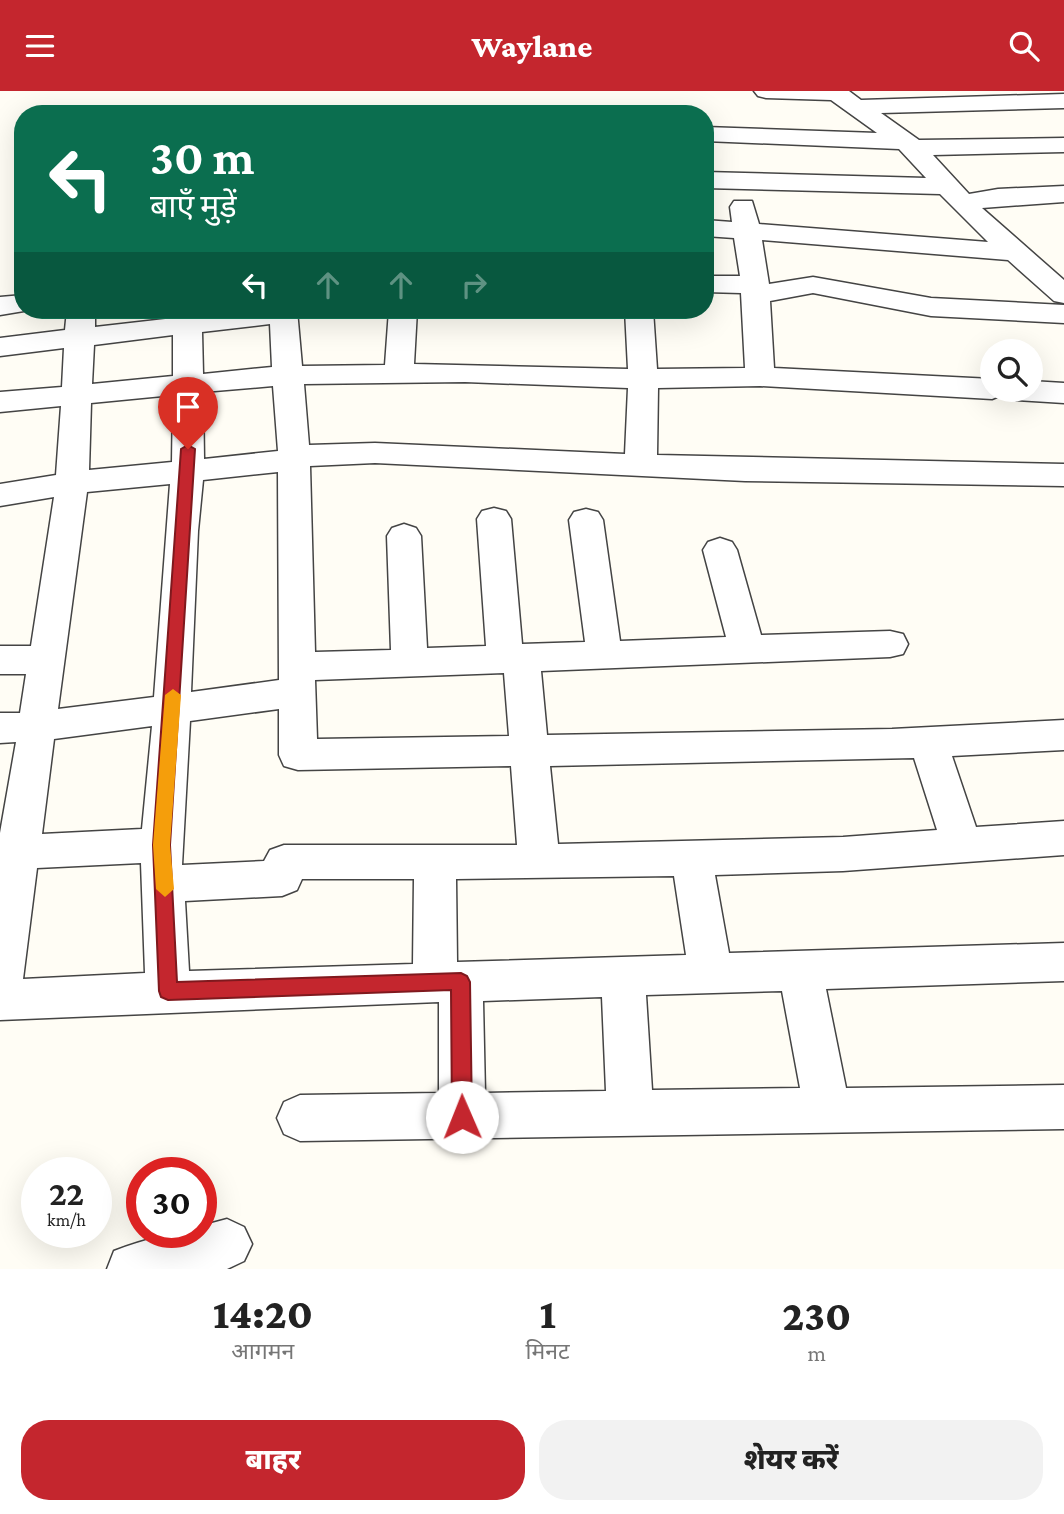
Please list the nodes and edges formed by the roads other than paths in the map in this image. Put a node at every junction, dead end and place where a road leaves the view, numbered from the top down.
1 (766, 91) edge
2 (842, 97) edge
3 (1064, 101) edge
4 (714, 134) edge
5 (738, 135) junction
6 (909, 145) junction
7 (1064, 145) edge
8 (714, 180) edge
9 (741, 181) junction
10 (956, 194) junction
11 (1064, 194) edge
12 (714, 229) edge
13 (746, 231) junction
14 (1064, 257) edge
15 (1025, 260) junction
16 (714, 285) edge
17 (756, 290) junction
18 (1064, 295) edge
19 (1064, 313) edge
20 (156, 319) edge
21 (187, 319) edge
22 (284, 319) edge
23 (402, 319) edge
24 (640, 319) edge
25 (80, 324) edge
26 (0, 347) edge
27 (288, 375) junction
28 (399, 375) junction
29 (760, 377) junction
30 (643, 379) junction
31 (187, 385) junction
32 (980, 388) edge
33 (1043, 392) edge
34 (1064, 393) edge
35 (77, 395) junction
36 (0, 403) edge
37 (294, 458) junction
38 (641, 465) junction
39 (188, 471) junction
40 (1064, 475) edge
41 (72, 483) junction
42 (0, 495) edge
43 (494, 519) dead end
44 (586, 520) dead end
45 (404, 536) dead end
46 (720, 550) dead end
47 (890, 644) dead end
48 (747, 647) junction
49 (604, 653) junction
50 (513, 657) junction
51 (0, 660) edge
52 (45, 660) junction
53 (410, 661) junction
54 (297, 680) junction
55 (172, 708) junction
56 (18, 727) edge
57 (1064, 735) edge
58 (928, 742) junction
59 (527, 751) junction
60 (1064, 838) edge
61 (962, 844) junction
62 (161, 845) junction
63 (10, 851) edge
64 (692, 858) junction
65 (435, 862) junction
66 (539, 862) junction
67 (165, 884) junction
68 (1064, 962) edge
69 (800, 969) junction
70 (711, 974) junction
71 (623, 977) junction
72 (448, 982) junction
73 (0, 986) edge
74 (168, 991) junction
75 (0, 1000) edge
76 (1064, 1107) edge
77 (827, 1111) junction
78 (630, 1115) junction
79 (462, 1117) junction
80 (300, 1118) dead end
81 (227, 1244) dead end
82 (139, 1268) edge

1 - 2 street
2 - 3 street
2 - 6 street
4 - 5 street
5 - 6 street
5 - 9 street
6 - 7 street
6 - 10 street
8 - 9 street
9 - 10 street
9 - 13 street
10 - 11 street
10 - 15 street
12 - 13 street
13 - 15 street
13 - 17 street
14 - 15 street
15 - 18 street
16 - 17 street
17 - 19 street
17 - 29 street
20 - 25 street
21 - 31 street
22 - 27 street
23 - 28 street
24 - 30 street
25 - 26 street
25 - 35 street
27 - 28 street
27 - 31 street
27 - 37 street
28 - 30 street
29 - 30 street
29 - 32 street
30 - 38 street
31 - 35 street
31 - 39 street
33 - 34 street
35 - 36 street
35 - 41 street
37 - 38 street
37 - 39 street
37 - 54 street
38 - 40 street
39 - 41 street
39 - 55 street
41 - 42 street
41 - 52 street
43 - 50 street
44 - 49 street
45 - 53 street
46 - 48 street
47 - 48 street
48 - 49 street
49 - 50 street
50 - 53 street
50 - 59 street
51 - 52 street
52 - 56 street
53 - 54 street
54 - 55 street
54 - 59 street
55 - 56 street
55 - 62 street
56 - 63 street
57 - 58 street
58 - 59 street
58 - 61 street
59 - 66 street
60 - 61 street
61 - 64 street
62 - 63 street
62 - 67 street
63 - 73 street
64 - 66 street
64 - 70 street
65 - 66 street
65 - 67 street
65 - 72 street
67 - 74 street
68 - 69 street
69 - 70 street
69 - 77 street
70 - 71 street
71 - 72 street
71 - 78 street
72 - 74 street
72 - 79 street
74 - 75 street
76 - 77 street
77 - 78 street
78 - 79 street
79 - 80 street
81 - 82 street

